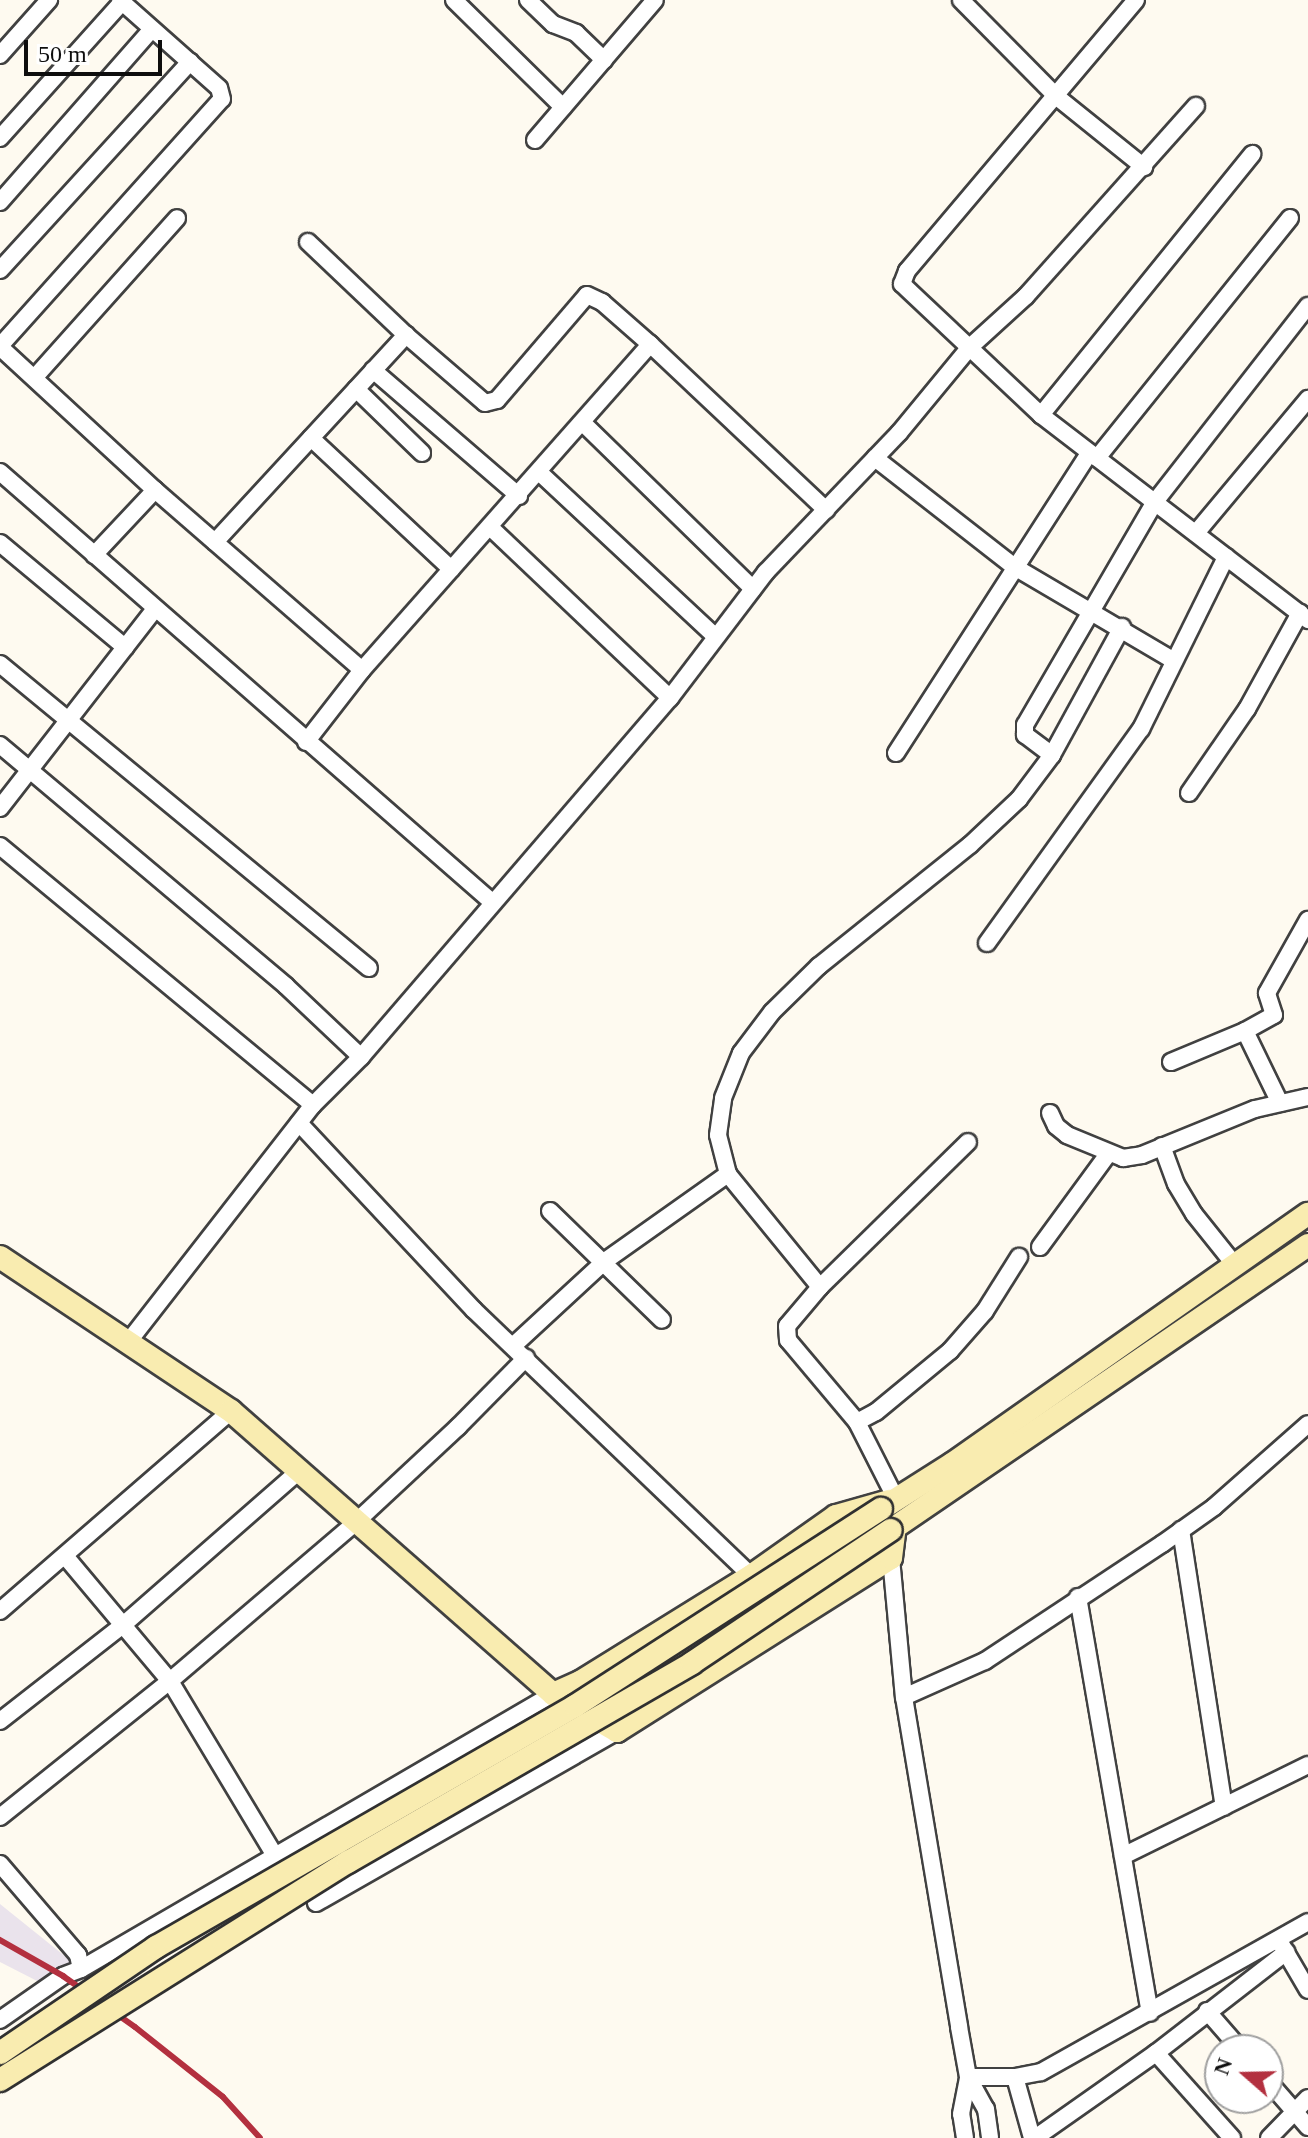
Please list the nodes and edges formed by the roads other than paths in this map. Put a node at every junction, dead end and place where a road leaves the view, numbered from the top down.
1 (49, 0) edge
2 (454, 0) edge
3 (528, 0) edge
4 (961, 0) edge
5 (1136, 0) edge
6 (121, 1) edge
7 (649, 2) edge
8 (152, 29) junction
9 (0, 55) edge
10 (604, 60) junction
11 (190, 62) junction
12 (1057, 97) junction
13 (1196, 106) dead end
14 (563, 107) junction
15 (0, 138) edge
16 (535, 140) dead end
17 (1252, 154) dead end
18 (1144, 167) junction
19 (0, 202) edge
20 (177, 218) dead end
21 (1290, 218) dead end
22 (308, 242) dead end
23 (0, 270) edge
24 (1308, 306) edge
25 (406, 335) junction
26 (650, 344) junction
27 (0, 346) edge
28 (970, 347) junction
29 (373, 370) junction
30 (35, 377) junction
31 (356, 389) junction
32 (1308, 399) edge
33 (1041, 415) junction
34 (584, 424) junction
35 (311, 438) junction
36 (422, 453) dead end
37 (1093, 456) junction
38 (875, 458) junction
39 (0, 472) edge
40 (540, 473) junction
41 (155, 490) junction
42 (519, 496) junction
43 (1154, 503) junction
44 (826, 510) junction
45 (490, 527) junction
46 (1196, 533) junction
47 (215, 542) junction
48 (0, 543) edge
49 (94, 555) junction
50 (1226, 557) junction
51 (1013, 566) junction
52 (451, 569) junction
53 (753, 589) junction
54 (155, 609) junction
55 (1093, 611) junction
56 (1304, 616) edge
57 (1122, 627) junction
58 (715, 636) junction
59 (125, 647) junction
60 (1174, 661) junction
61 (0, 664) edge
62 (362, 670) junction
63 (670, 698) junction
64 (72, 720) junction
65 (306, 742) junction
66 (0, 745) edge
67 (896, 753) dead end
68 (1052, 755) junction
69 (31, 768) junction
70 (1189, 793) dead end
71 (0, 808) edge
72 (0, 846) edge
73 (492, 902) junction
74 (1308, 920) edge
75 (987, 943) dead end
76 (369, 968) dead end
77 (1245, 1031) junction
78 (361, 1057) junction
79 (1171, 1062) dead end
80 (1308, 1097) edge
81 (1280, 1103) junction
82 (313, 1105) junction
83 (1050, 1113) dead end
84 (299, 1123) junction
85 (968, 1142) dead end
86 (1162, 1146) junction
87 (1108, 1154) junction
88 (728, 1174) junction
89 (550, 1211) dead end
90 (1308, 1214) edge
91 (1308, 1245) edge
92 (1040, 1247) dead end
93 (0, 1257) edge
94 (1019, 1257) dead end
95 (605, 1261) junction
96 (1234, 1264) junction
97 (820, 1287) junction
98 (662, 1320) dead end
99 (129, 1341) junction
100 (520, 1352) junction
101 (231, 1411) junction
102 (857, 1422) junction
103 (1308, 1424) edge
104 (298, 1472) junction
105 (888, 1504) junction
106 (355, 1523) junction
107 (893, 1529) junction
108 (1181, 1530) junction
109 (65, 1556) junction
110 (891, 1558) junction
111 (751, 1576) junction
112 (1078, 1597) junction
113 (0, 1611) edge
114 (123, 1625) junction
115 (170, 1681) junction
116 (553, 1694) junction
117 (904, 1697) junction
118 (0, 1721) edge
119 (617, 1731) junction
120 (1308, 1765) edge
121 (1224, 1807) junction
122 (0, 1817) edge
123 (275, 1856) junction
124 (1123, 1856) junction
125 (0, 1864) edge
126 (316, 1903) dead end
127 (1308, 1922) edge
128 (1282, 1946) junction
129 (81, 1969) junction
130 (1308, 1990) edge
131 (1207, 2011) junction
132 (1150, 2013) junction
133 (0, 2020) edge
134 (1227, 2034) edge
135 (0, 2053) edge
136 (1156, 2053) junction
137 (968, 2077) junction
138 (1015, 2077) junction
139 (0, 2080) edge
140 (1308, 2098) edge
141 (1284, 2099) edge
142 (1295, 2112) junction
143 (1308, 2127) edge
144 (965, 2138) edge
145 (990, 2138) edge
146 (1034, 2138) edge
147 (1232, 2138) edge
148 (1269, 2138) edge

1 - 9 street
2 - 14 street
3 - 10 street
4 - 12 street
5 - 12 street
6 - 8 street
6 - 15 street
7 - 10 street
8 - 11 street
8 - 19 street
10 - 14 street
11 - 23 street
11 - 27 street
12 - 18 street
12 - 28 street
13 - 18 street
14 - 16 street
17 - 33 street
18 - 28 street
20 - 30 street
21 - 37 street
22 - 25 street
24 - 43 street
25 - 26 street
25 - 29 street
26 - 34 street
26 - 44 street
27 - 30 street
28 - 33 street
28 - 38 street
29 - 31 street
29 - 42 street
30 - 41 street
31 - 35 street
31 - 36 street
32 - 46 street
33 - 37 street
34 - 40 street
34 - 53 street
35 - 47 street
35 - 52 street
37 - 43 street
37 - 51 street
38 - 44 street
38 - 51 street
39 - 49 street
40 - 42 street
40 - 58 street
41 - 47 street
41 - 49 street
42 - 45 street
43 - 46 street
43 - 55 street
44 - 53 street
45 - 52 street
45 - 63 street
46 - 50 street
47 - 62 street
48 - 59 street
49 - 54 street
50 - 56 street
50 - 60 street
51 - 55 street
51 - 67 street
52 - 62 street
53 - 58 street
54 - 59 street
54 - 65 street
55 - 57 street
55 - 68 street
56 - 70 street
57 - 60 street
57 - 68 street
58 - 63 street
59 - 64 street
60 - 75 street
61 - 64 street
62 - 65 street
63 - 73 street
64 - 69 street
64 - 76 street
65 - 73 street
66 - 69 street
68 - 88 street
69 - 71 street
69 - 78 street
72 - 82 street
73 - 78 street
74 - 77 street
77 - 79 street
77 - 81 street
78 - 82 street
80 - 81 street
81 - 86 street
82 - 84 street
83 - 87 street
84 - 99 street
84 - 100 street
85 - 97 street
86 - 87 street
86 - 96 street
87 - 92 street
88 - 95 street
88 - 97 street
89 - 95 street
90 - 96 main road
91 - 107 main road
93 - 99 main road
94 - 102 street
95 - 98 street
95 - 100 street
96 - 105 main road
97 - 102 street
99 - 101 main road
100 - 106 street
100 - 111 street
101 - 104 main road
101 - 109 street
102 - 105 street
103 - 108 street
104 - 106 main road
104 - 114 street
105 - 111 main road
105 - 135 main road, bridge
106 - 115 street
106 - 116 main road
107 - 110 main road
107 - 139 main road, bridge
108 - 112 street
108 - 121 street
109 - 113 street
109 - 114 street
110 - 117 street
110 - 119 main road
111 - 116 main road
112 - 117 street
112 - 124 street
114 - 115 street
114 - 118 street
115 - 122 street
115 - 123 street
116 - 119 main road
116 - 123 street
117 - 137 street
119 - 126 street
120 - 121 street
121 - 124 street
123 - 129 street
124 - 132 street
125 - 129 street
127 - 128 street
128 - 130 street
128 - 131 street
128 - 132 street
129 - 133 street
131 - 134 street
131 - 136 street
132 - 138 street
136 - 146 street
136 - 147 street
137 - 138 street
137 - 144 street
137 - 145 street
138 - 146 street
140 - 142 street
141 - 142 street
142 - 143 street
142 - 148 street

